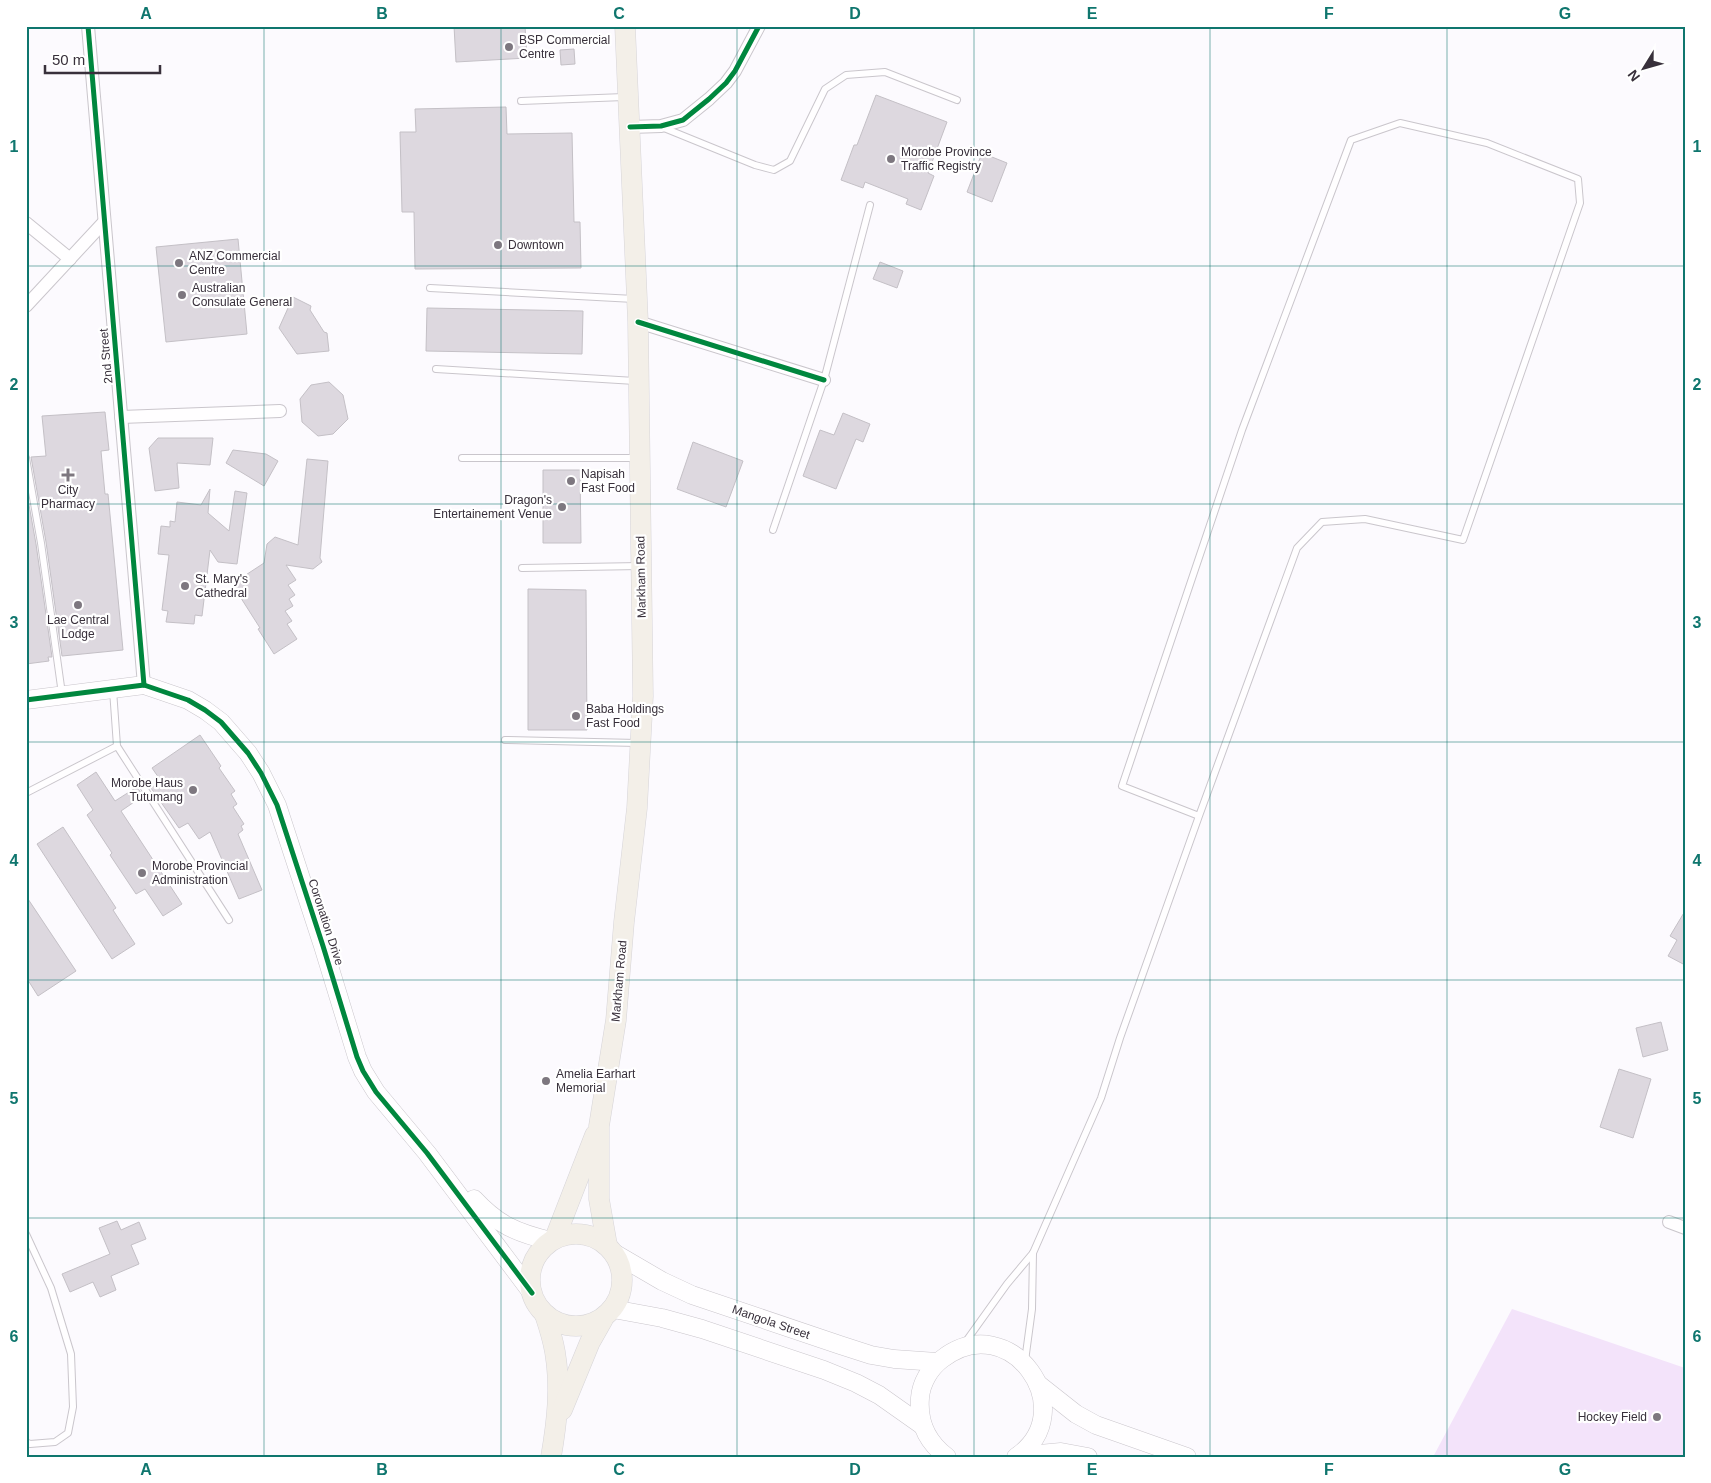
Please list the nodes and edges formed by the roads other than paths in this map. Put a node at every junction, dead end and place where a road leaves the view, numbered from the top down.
1 (88, 26) edge
2 (625, 26) edge
3 (758, 26) edge
4 (628, 97) junction
5 (957, 100) dead end
6 (521, 101) dead end
7 (661, 126) junction
8 (630, 128) junction
9 (870, 205) dead end
10 (104, 222) junction
11 (26, 223) edge
12 (70, 259) junction
13 (430, 288) dead end
14 (637, 299) junction
15 (26, 306) edge
16 (638, 322) junction
17 (436, 369) dead end
18 (824, 380) junction
19 (639, 381) junction
20 (280, 411) dead end
21 (121, 417) junction
22 (26, 458) edge
23 (462, 458) dead end
24 (640, 458) junction
25 (773, 530) dead end
26 (641, 566) junction
27 (522, 568) dead end
28 (144, 684) junction
29 (113, 688) junction
30 (62, 695) junction
31 (26, 700) edge
32 (505, 740) dead end
33 (641, 743) junction
34 (118, 746) junction
35 (26, 793) edge
36 (1199, 816) junction
37 (228, 920) dead end
38 (599, 1126) junction
39 (427, 1153) junction
40 (1669, 1222) dead end
41 (1685, 1228) edge
42 (26, 1234) edge
43 (553, 1240) junction
44 (610, 1249) junction
45 (1033, 1253) junction
46 (532, 1293) junction
47 (608, 1314) junction
48 (545, 1315) junction
49 (962, 1347) junction
50 (938, 1362) junction
51 (1025, 1363) junction
52 (1038, 1384) junction
53 (557, 1422) junction
54 (925, 1432) junction
55 (26, 1442) edge
56 (1017, 1456) edge
57 (551, 1457) edge
58 (930, 1457) edge
59 (947, 1457) edge
60 (1088, 1457) edge
61 (1187, 1457) edge

1 - 10 street, 2nd Street
2 - 4 main road, Markham Road
3 - 7 street
4 - 6 lane
4 - 8 main road, Markham Road
5 - 7 lane
7 - 8 street
8 - 14 main road, Markham Road
9 - 18 lane
10 - 12 street
10 - 21 street, 2nd Street
11 - 12 street
12 - 15 street
13 - 14 lane
14 - 16 main road, Markham Road
16 - 18 street
16 - 19 main road, Markham Road
17 - 19 lane
18 - 25 lane
19 - 24 main road, Markham Road
20 - 21 street
21 - 28 street, 2nd Street
22 - 30 lane
23 - 24 lane
24 - 26 main road, Markham Road
26 - 27 lane
26 - 33 main road, Markham Road
28 - 29 main road, Coronation Drive
28 - 39 main road, Coronation Drive
29 - 30 main road, Coronation Drive
29 - 34 lane
30 - 31 main road, Coronation Drive
32 - 33 lane
33 - 38 main road, Markham Road
34 - 35 lane
34 - 37 lane
36 - 36 lane
36 - 45 lane
38 - 43 main road, Markham Road
38 - 44 main road, Markham Road
39 - 43 main road, Coronation Drive
39 - 46 main road, Coronation Drive
40 - 41 street
42 - 55 lane
43 - 44 main road
43 - 46 main road
44 - 47 main road
44 - 50 main road, Mangola Street
45 - 49 lane
45 - 51 lane
46 - 48 main road
47 - 48 main road
47 - 53 main road
47 - 54 main road
48 - 53 main road
49 - 50 main road
49 - 51 main road
50 - 54 main road
51 - 52 main road
52 - 56 main road
52 - 61 main road
53 - 57 main road
54 - 58 street
54 - 59 main road
56 - 60 main road

